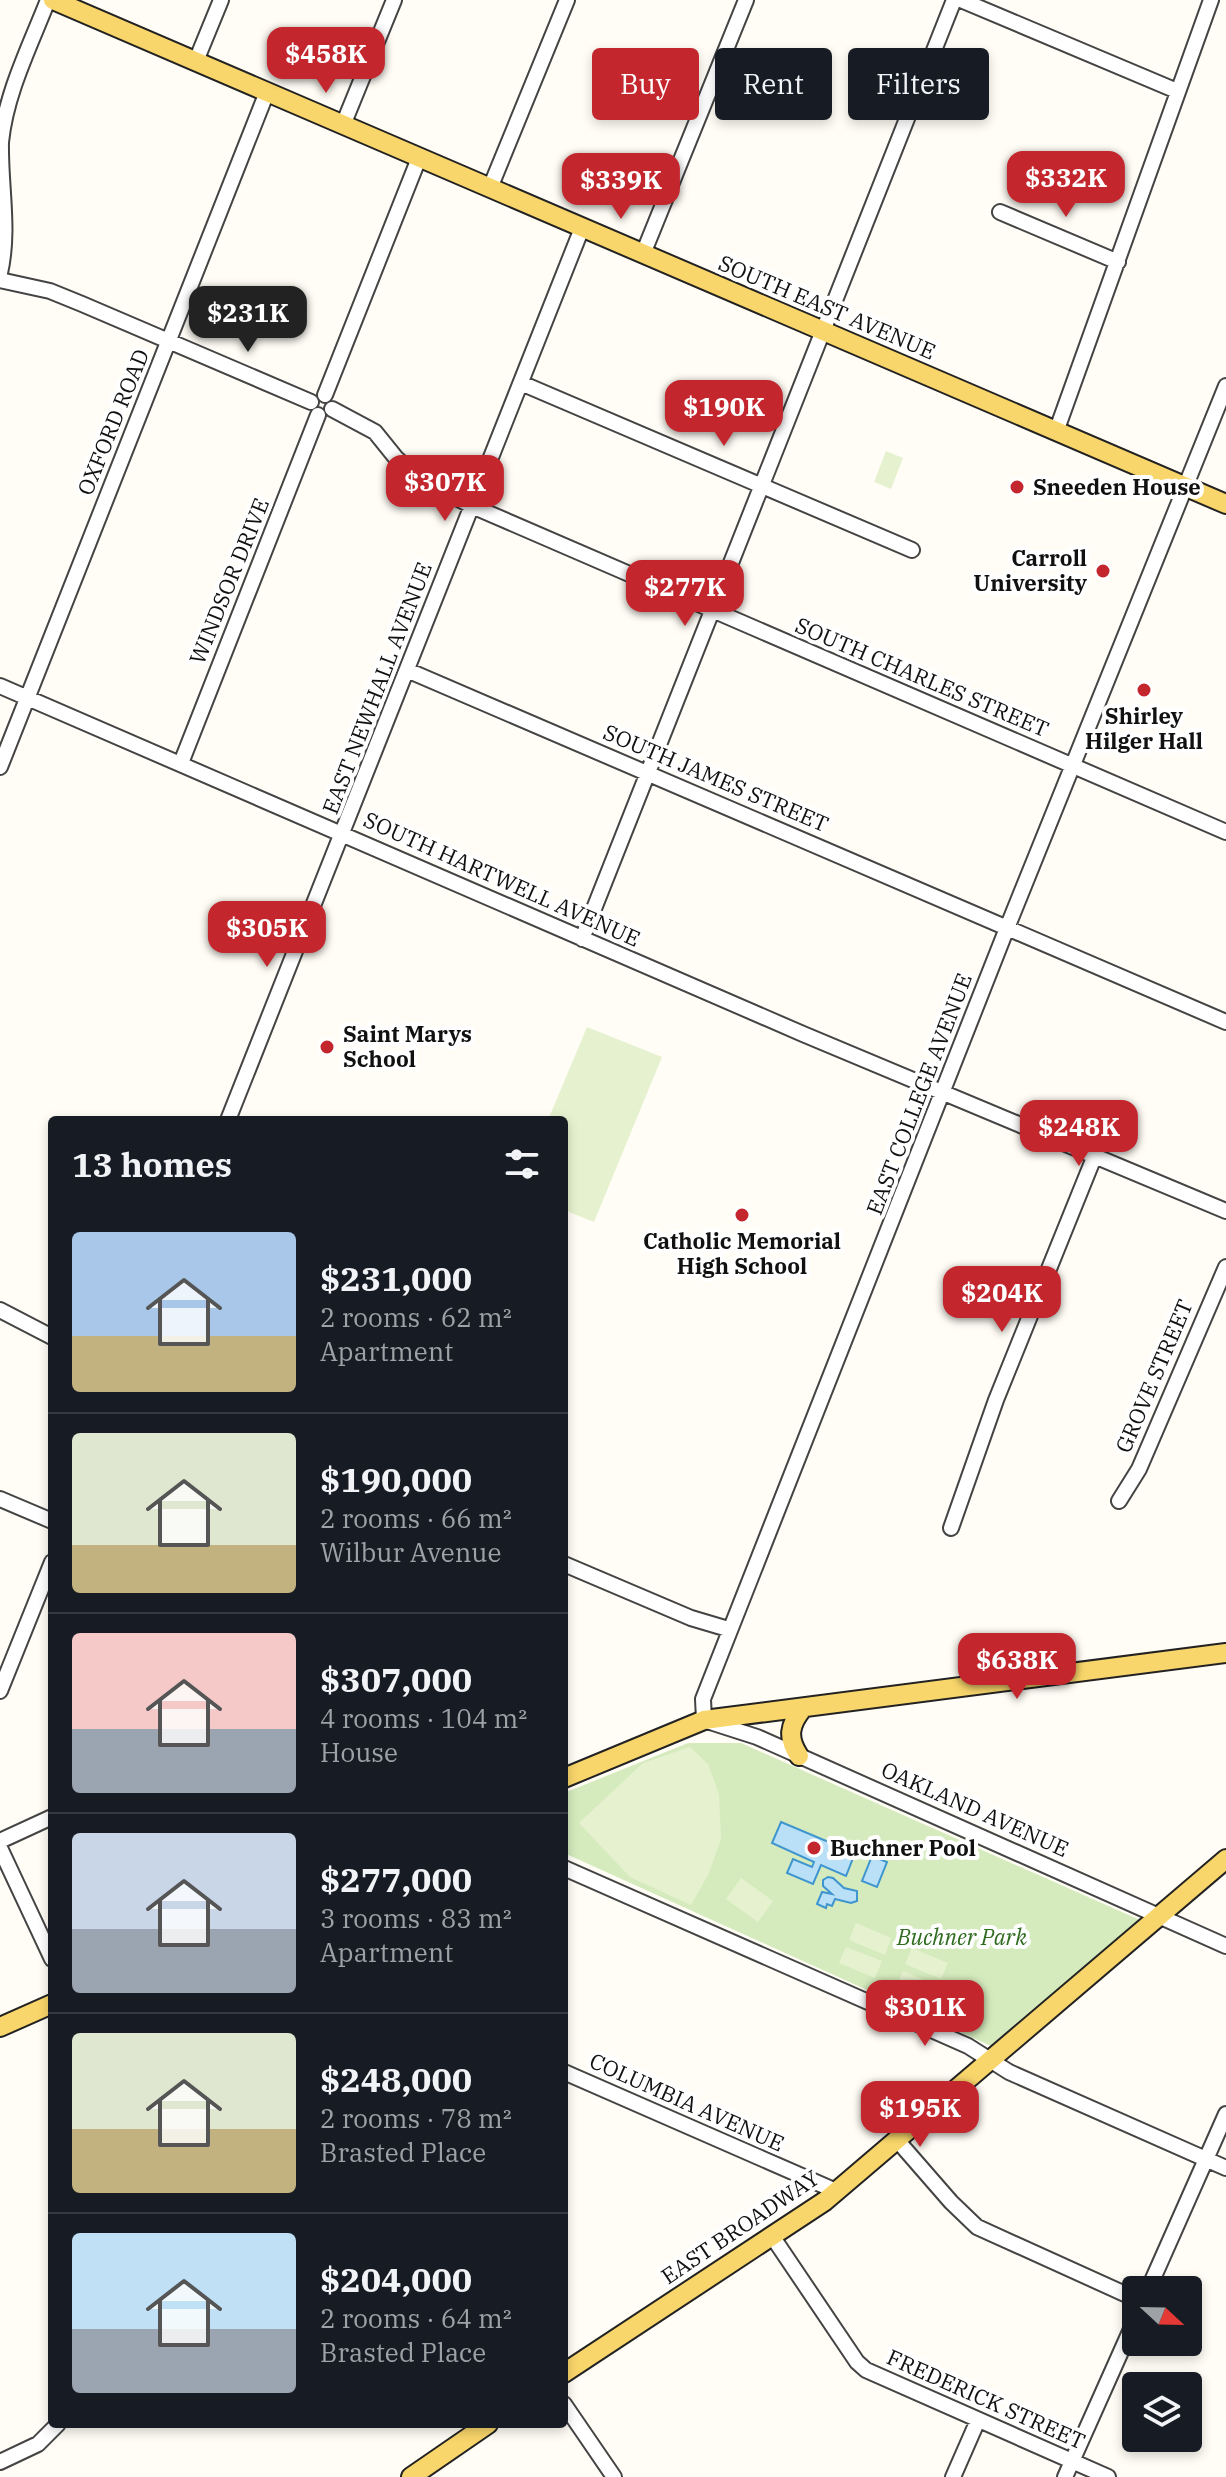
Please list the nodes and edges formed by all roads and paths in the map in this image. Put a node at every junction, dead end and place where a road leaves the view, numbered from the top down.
1 (50, 0) edge
2 (221, 0) edge
3 (394, 0) edge
4 (567, 0) edge
5 (746, 0) edge
6 (954, 0) edge
7 (961, 0) edge
8 (1211, 0) edge
9 (196, 61) junction
10 (1177, 91) junction
11 (267, 92) junction
12 (343, 125) junction
13 (419, 158) junction
14 (490, 188) junction
15 (1000, 212) dead end
16 (582, 228) junction
17 (643, 254) junction
18 (1118, 262) junction
19 (0, 273) edge
20 (0, 280) edge
21 (825, 332) junction
22 (169, 341) junction
23 (521, 383) junction
24 (1226, 386) edge
25 (321, 405) junction
26 (1056, 432) junction
27 (763, 486) junction
28 (1187, 487) junction
29 (1226, 504) edge
30 (472, 506) junction
31 (912, 550) dead end
32 (714, 611) junction
33 (407, 670) junction
34 (0, 686) edge
35 (27, 697) junction
36 (181, 763) junction
37 (1073, 766) junction
38 (0, 767) edge
39 (648, 773) junction
40 (1226, 832) edge
41 (343, 833) junction
42 (1007, 928) junction
43 (582, 939) junction
44 (1226, 1022) edge
45 (943, 1092) junction
46 (230, 1116) edge
47 (1095, 1155) junction
48 (1226, 1211) edge
49 (1226, 1267) edge
50 (0, 1310) edge
51 (48, 1335) edge
52 (0, 1499) edge
53 (1119, 1501) dead end
54 (48, 1519) edge
55 (951, 1528) dead end
56 (568, 1566) edge
57 (48, 1572) edge
58 (728, 1629) junction
59 (1226, 1653) edge
60 (0, 1691) edge
61 (803, 1708) junction
62 (704, 1720) junction
63 (799, 1756) junction
64 (568, 1776) edge
65 (48, 1819) edge
66 (0, 1841) edge
67 (0, 1848) edge
68 (1226, 1859) edge
69 (568, 1870) edge
70 (1160, 1916) junction
71 (1226, 1946) edge
72 (48, 1950) edge
73 (48, 2006) edge
74 (0, 2027) edge
75 (991, 2060) junction
76 (568, 2074) edge
77 (1226, 2114) edge
78 (897, 2140) junction
79 (1206, 2159) junction
80 (1226, 2168) edge
81 (836, 2191) junction
82 (772, 2236) junction
83 (1154, 2276) edge
84 (1122, 2293) edge
85 (1122, 2350) edge
86 (568, 2370) edge
87 (568, 2410) edge
88 (978, 2420) junction
89 (54, 2428) edge
90 (482, 2428) edge
91 (436, 2459) junction
92 (0, 2462) edge
93 (1073, 2462) junction
94 (411, 2477) edge
95 (429, 2477) edge
96 (614, 2477) edge
97 (953, 2477) edge
98 (1065, 2477) edge
99 (1108, 2477) edge

1 - 9 main road, SOUTH EAST AVENUE
1 - 19 street
2 - 9 street
3 - 12 street
4 - 14 street
5 - 17 street
6 - 21 street
7 - 10 street
8 - 10 street
9 - 11 main road, SOUTH EAST AVENUE
10 - 18 street
11 - 12 main road, SOUTH EAST AVENUE
11 - 22 street, OXFORD ROAD
12 - 13 main road, SOUTH EAST AVENUE
13 - 14 main road, SOUTH EAST AVENUE
13 - 25 street, WINDSOR DRIVE
14 - 16 main road, SOUTH EAST AVENUE
15 - 18 street
16 - 17 main road, SOUTH EAST AVENUE
16 - 23 street, EAST NEWHALL AVENUE
17 - 21 main road, SOUTH EAST AVENUE
18 - 26 street
20 - 22 street, SOUTH CHARLES STREET
21 - 26 main road, SOUTH EAST AVENUE
21 - 27 street
22 - 25 street, SOUTH CHARLES STREET
22 - 35 street, OXFORD ROAD
23 - 27 street
23 - 30 street, EAST NEWHALL AVENUE
24 - 28 street, EAST COLLEGE AVENUE
25 - 30 street, SOUTH CHARLES STREET
25 - 36 street, WINDSOR DRIVE
26 - 28 main road, SOUTH EAST AVENUE
27 - 31 street
27 - 32 street
28 - 29 main road, SOUTH EAST AVENUE
28 - 37 street, EAST COLLEGE AVENUE
30 - 32 street, SOUTH CHARLES STREET
30 - 33 street, EAST NEWHALL AVENUE
32 - 37 street, SOUTH CHARLES STREET
32 - 39 street
33 - 39 street, SOUTH JAMES STREET
33 - 41 street, EAST NEWHALL AVENUE
34 - 35 street, SOUTH HARTWELL AVENUE
35 - 36 street, SOUTH HARTWELL AVENUE
35 - 38 street, OXFORD ROAD
36 - 41 street, SOUTH HARTWELL AVENUE
37 - 40 street, SOUTH CHARLES STREET
37 - 42 street, EAST COLLEGE AVENUE
39 - 42 street, SOUTH JAMES STREET
39 - 43 street
41 - 43 street, SOUTH HARTWELL AVENUE
41 - 46 street, EAST NEWHALL AVENUE
42 - 44 street, SOUTH JAMES STREET
42 - 45 street, EAST COLLEGE AVENUE
43 - 45 street, SOUTH HARTWELL AVENUE
45 - 47 street, SOUTH HARTWELL AVENUE
45 - 58 street, EAST COLLEGE AVENUE
47 - 48 street, SOUTH HARTWELL AVENUE
47 - 55 street
49 - 53 street, GROVE STREET
50 - 51 street
52 - 54 street
56 - 58 street
57 - 60 street
58 - 62 street, EAST COLLEGE AVENUE
59 - 61 main road
61 - 62 main road
61 - 63 main road
62 - 63 street, OAKLAND AVENUE
62 - 64 main road
63 - 70 street, OAKLAND AVENUE
65 - 66 street
67 - 72 street
68 - 70 main road, EAST BROADWAY
69 - 75 street
70 - 71 street, OAKLAND AVENUE
70 - 75 main road, EAST BROADWAY
73 - 74 main road
75 - 78 main road, EAST BROADWAY
75 - 79 street
76 - 81 street, COLUMBIA AVENUE
77 - 79 street
78 - 81 main road, EAST BROADWAY
78 - 84 street
79 - 80 street
79 - 83 street
81 - 82 main road, EAST BROADWAY
82 - 86 main road, EAST BROADWAY
82 - 88 street, FREDERICK STREET
85 - 93 street
87 - 96 street
88 - 93 street, FREDERICK STREET
88 - 97 street
89 - 92 street
90 - 91 main road
91 - 94 main road
91 - 95 street
93 - 98 street
93 - 99 street, FREDERICK STREET

